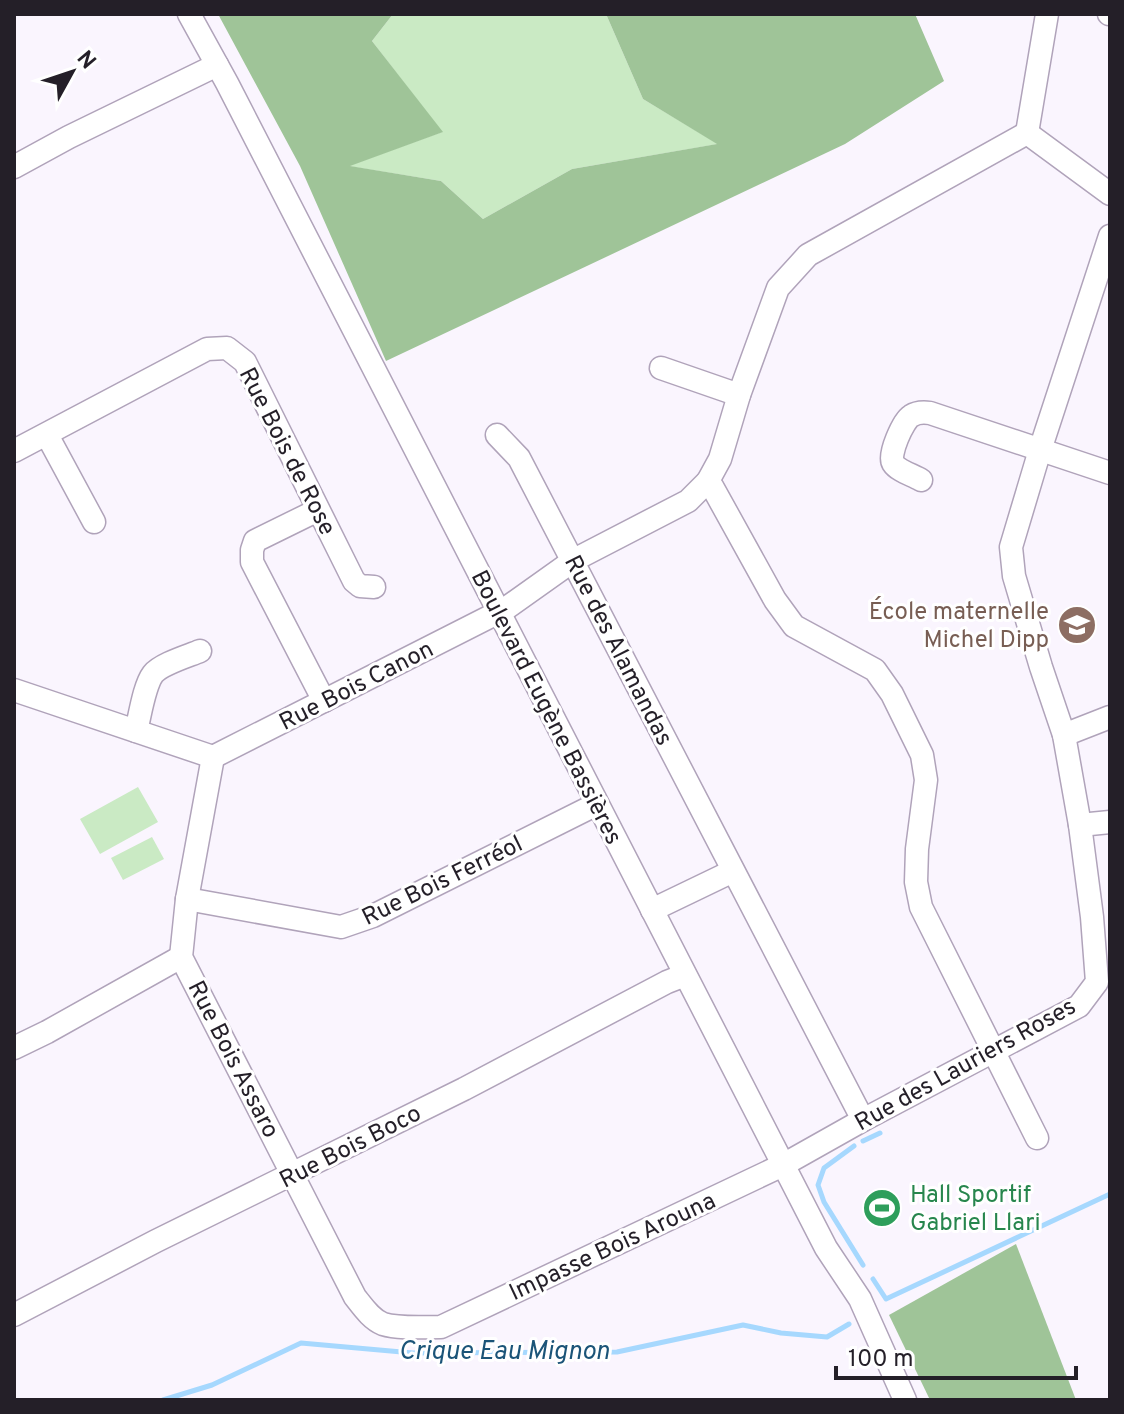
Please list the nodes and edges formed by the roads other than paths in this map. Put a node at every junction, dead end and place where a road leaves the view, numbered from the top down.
1 (189, 14) edge
2 (1047, 14) edge
3 (217, 65) junction
4 (1027, 133) junction
5 (14, 167) edge
6 (1110, 194) edge
7 (1110, 236) edge
8 (661, 368) dead end
9 (739, 395) junction
10 (47, 435) junction
11 (497, 435) dead end
12 (1040, 450) junction
13 (14, 451) edge
14 (1110, 473) edge
15 (921, 480) dead end
16 (708, 481) junction
17 (318, 510) junction
18 (94, 522) dead end
19 (574, 560) junction
20 (374, 587) dead end
21 (498, 612) junction
22 (200, 651) dead end
23 (14, 690) edge
24 (324, 701) junction
25 (1110, 717) edge
26 (136, 731) junction
27 (1064, 735) junction
28 (213, 757) junction
29 (597, 804) junction
30 (1110, 822) edge
31 (1080, 825) junction
32 (733, 871) junction
33 (187, 899) junction
34 (652, 910) junction
35 (181, 957) junction
36 (685, 975) junction
37 (1104, 984) edge
38 (14, 1048) edge
39 (993, 1051) junction
40 (863, 1120) junction
41 (1037, 1138) dead end
42 (783, 1165) junction
43 (293, 1174) junction
44 (14, 1315) edge
45 (441, 1327) joint
46 (905, 1400) edge

1 - 3 street, Boulevard Eugène Bassières
2 - 4 street
3 - 5 street
3 - 21 street, Boulevard Eugène Bassières
4 - 6 street
4 - 9 street
7 - 12 street, Rue des Lauriers Roses
8 - 9 street
9 - 16 street
10 - 13 street, Rue Bois de Rose
10 - 17 street, Rue Bois de Rose
10 - 18 street
11 - 19 street, Rue des Alamandas
12 - 14 street
12 - 15 street
12 - 27 street, Rue des Lauriers Roses
16 - 19 street, Rue Bois Canon
16 - 39 street
17 - 20 street, Rue Bois de Rose
17 - 24 street
19 - 21 street, Rue Bois Canon
19 - 32 street, Rue des Alamandas
21 - 24 street, Rue Bois Canon
21 - 29 street, Boulevard Eugène Bassières
22 - 26 street
23 - 26 street
24 - 28 street, Rue Bois Canon
25 - 27 street
26 - 28 street
27 - 31 street, Rue des Lauriers Roses
28 - 33 street, Rue Bois Assaro
29 - 33 street, Rue Bois Ferréol
29 - 34 street, Boulevard Eugène Bassières
30 - 31 street
31 - 37 street, Rue des Lauriers Roses
32 - 34 street
32 - 40 street, Rue des Alamandas
33 - 35 street, Rue Bois Assaro
34 - 36 street, Boulevard Eugène Bassières
35 - 38 street
35 - 43 street, Rue Bois Assaro
36 - 42 street, Boulevard Eugène Bassières
36 - 43 street, Rue Bois Boco
37 - 39 street, Rue des Lauriers Roses
39 - 40 street, Rue des Lauriers Roses
39 - 41 street
40 - 42 street, Rue des Lauriers Roses
42 - 45 street, Impasse Bois Arouna
42 - 46 street, Boulevard Eugène Bassières
43 - 44 street, Rue Bois Boco
43 - 45 street, Rue Bois Assaro

